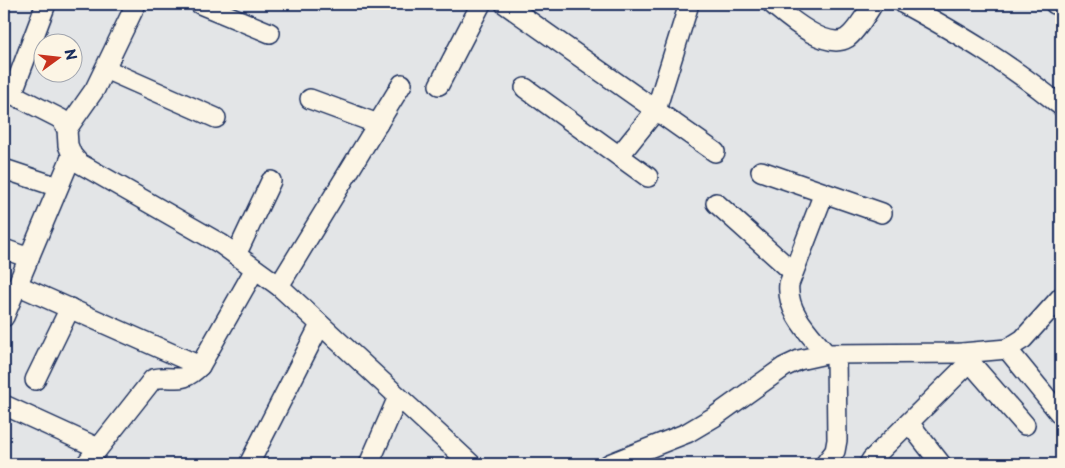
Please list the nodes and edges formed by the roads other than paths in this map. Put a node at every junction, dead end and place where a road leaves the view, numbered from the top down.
1 (46, 4) edge
2 (136, 4) edge
3 (200, 4) edge
4 (481, 4) edge
5 (505, 4) edge
6 (690, 4) edge
7 (772, 4) edge
8 (874, 4) edge
9 (904, 4) edge
10 (1055, 4) edge
11 (1061, 7) edge
12 (270, 33) dead end
13 (105, 69) junction
14 (402, 84) dead end
15 (439, 85) dead end
16 (526, 88) dead end
17 (8, 92) edge
18 (310, 99) dead end
19 (1061, 106) edge
20 (656, 110) junction
21 (216, 118) dead end
22 (378, 124) junction
23 (67, 129) junction
24 (715, 152) dead end
25 (72, 156) junction
26 (619, 156) junction
27 (4, 169) edge
28 (761, 171) dead end
29 (648, 177) dead end
30 (271, 181) dead end
31 (58, 187) junction
32 (824, 193) junction
33 (716, 203) dead end
34 (882, 213) dead end
35 (4, 250) edge
36 (236, 255) junction
37 (28, 258) junction
38 (255, 269) junction
39 (794, 272) junction
40 (17, 285) junction
41 (279, 286) junction
42 (1061, 297) edge
43 (70, 308) junction
44 (4, 317) edge
45 (320, 325) junction
46 (1007, 349) junction
47 (831, 354) junction
48 (966, 357) junction
49 (200, 366) junction
50 (36, 380) dead end
51 (398, 397) junction
52 (4, 405) edge
53 (1061, 415) edge
54 (909, 423) junction
55 (1025, 425) dead end
56 (98, 448) junction
57 (86, 464) edge
58 (249, 464) edge
59 (369, 464) edge
60 (471, 464) edge
61 (609, 464) edge
62 (825, 464) edge
63 (869, 464) edge
64 (940, 464) edge

1 - 17 street
2 - 13 street
3 - 12 street
4 - 15 street
5 - 20 street
6 - 20 street
7 - 8 street
9 - 19 street
10 - 11 street
13 - 21 street
13 - 23 street
14 - 22 street
16 - 26 street
17 - 23 street
18 - 22 street
20 - 24 street
20 - 26 street
22 - 41 street
23 - 25 street
25 - 31 street
25 - 36 street
26 - 29 street
27 - 31 street
28 - 32 street
30 - 36 street
31 - 37 street
32 - 34 street
32 - 39 street
33 - 39 street
35 - 37 street
36 - 38 street
37 - 40 street
38 - 41 street
38 - 49 street
39 - 47 street
40 - 43 street
40 - 44 street
41 - 45 street
42 - 46 street
43 - 49 street
43 - 50 street
45 - 51 street
45 - 58 street
46 - 48 street
46 - 53 street
47 - 48 street
47 - 61 street
47 - 62 street
48 - 54 street
48 - 55 street
49 - 56 street
51 - 59 street
51 - 60 street
52 - 56 street
54 - 63 street
54 - 64 street
56 - 57 street

